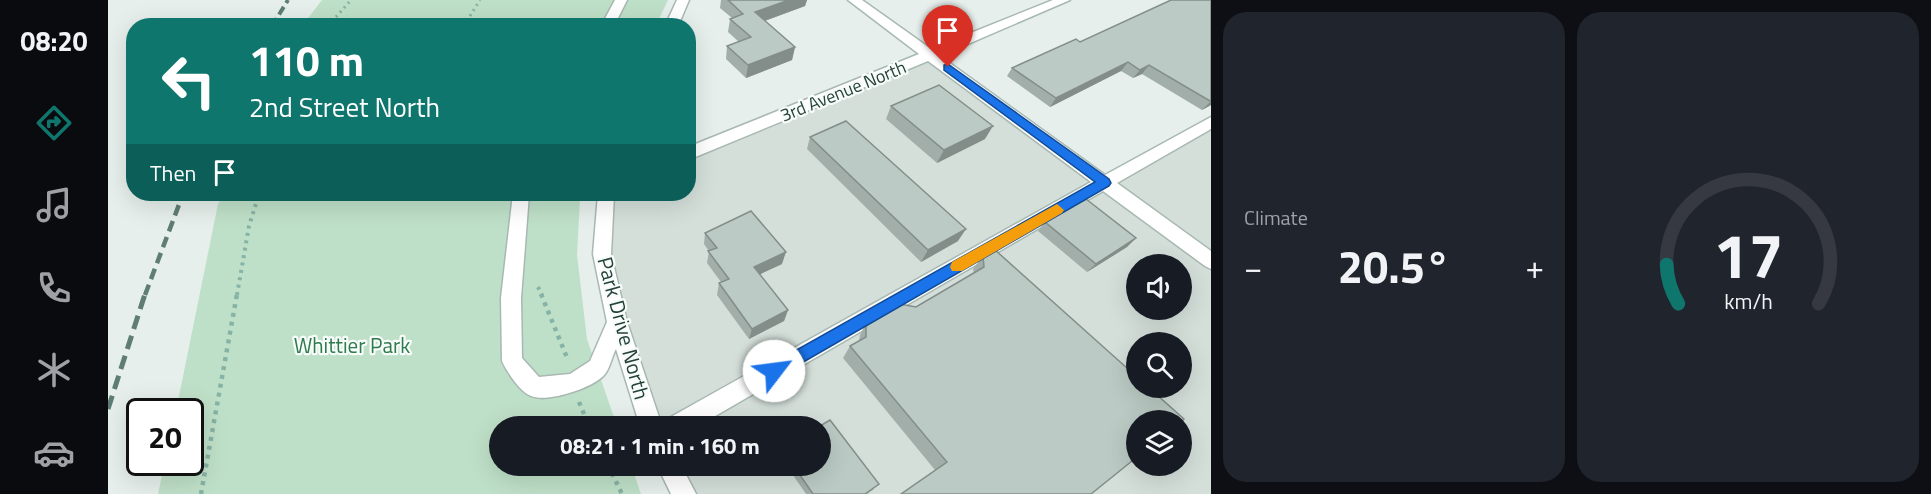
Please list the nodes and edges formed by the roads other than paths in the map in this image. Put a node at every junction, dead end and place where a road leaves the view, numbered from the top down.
1 (621, 0) edge
2 (683, 0) edge
3 (854, 0) edge
4 (1064, 0) edge
5 (611, 18) edge
6 (675, 18) edge
7 (931, 55) junction
8 (1211, 122) edge
9 (696, 151) edge
10 (1104, 183) junction
11 (519, 201) edge
12 (606, 201) edge
13 (1211, 261) edge
14 (617, 322) junction
15 (648, 416) edge
16 (695, 416) edge
17 (674, 476) edge
18 (684, 494) edge

1 - 5 street
2 - 6 street
3 - 7 street
4 - 7 street, 3rd Avenue North
7 - 9 street, 3rd Avenue North
7 - 10 street
8 - 10 street
10 - 13 street
10 - 16 street
11 - 14 street
12 - 14 street, Park Drive North
14 - 15 street, Park Drive North
17 - 18 street

